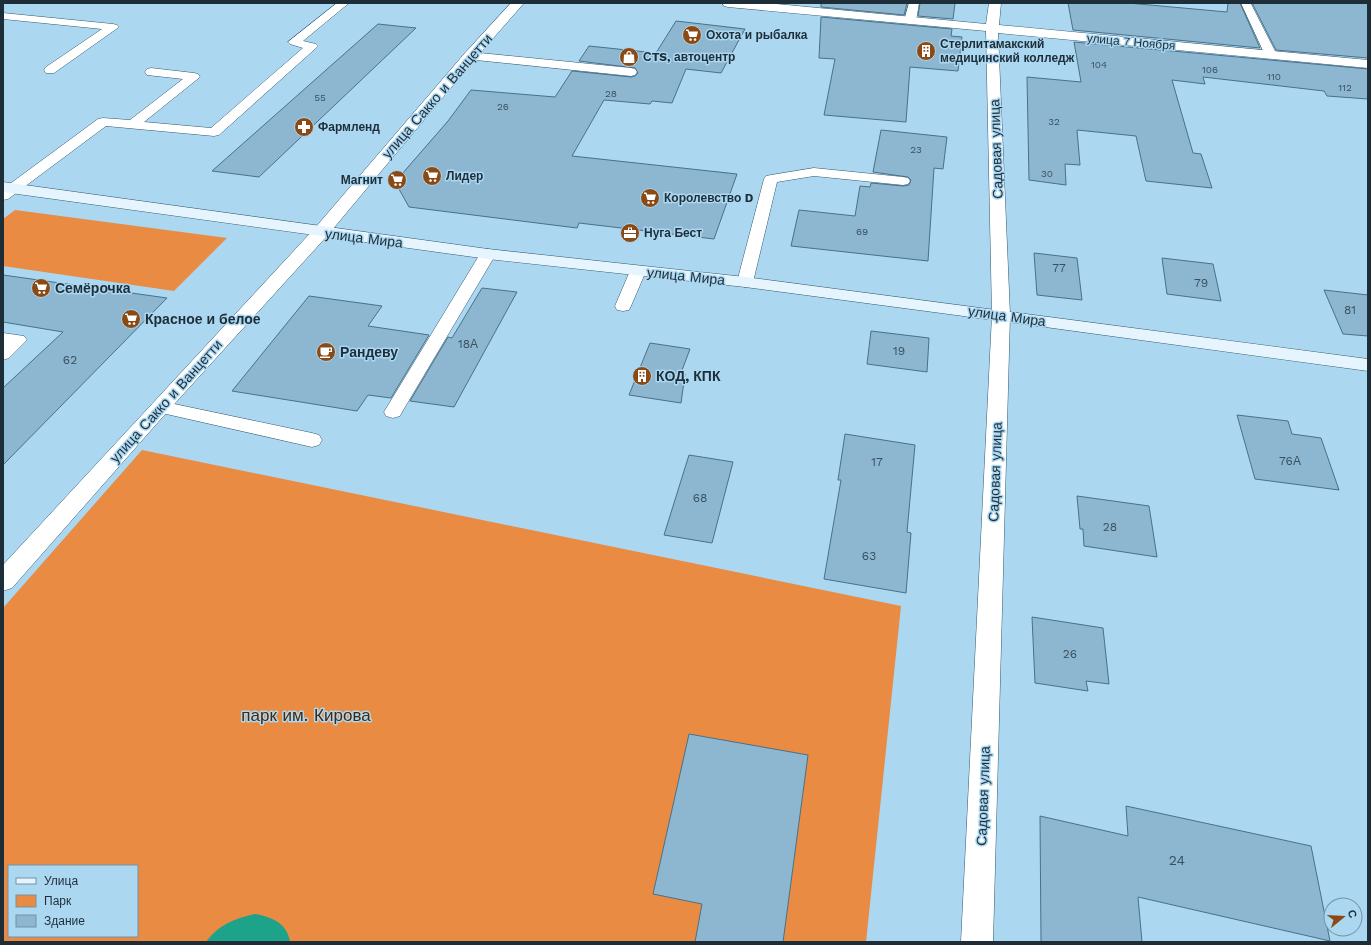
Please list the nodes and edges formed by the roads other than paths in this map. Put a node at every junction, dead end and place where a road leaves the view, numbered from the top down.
1 (344, 3) edge
2 (518, 3) edge
3 (735, 3) edge
4 (914, 3) edge
5 (995, 3) edge
6 (1246, 4) dead end
7 (14, 6) dead end
8 (3, 13) edge
9 (3, 16) edge
10 (910, 21) junction
11 (992, 29) junction
12 (1271, 55) junction
13 (470, 56) junction
14 (1368, 64) edge
15 (50, 70) dead end
16 (151, 72) dead end
17 (631, 72) dead end
18 (132, 125) junction
19 (903, 181) dead end
20 (6, 190) edge
21 (321, 232) junction
22 (488, 254) junction
23 (638, 271) junction
24 (745, 282) junction
25 (623, 306) dead end
26 (1001, 315) junction
27 (3, 338) edge
28 (3, 354) edge
29 (1368, 365) edge
30 (160, 407) junction
31 (393, 412) dead end
32 (312, 440) dead end
33 (3, 581) edge
34 (977, 942) edge

1 - 18 lane
2 - 13 street, улица Сакко и Ванцетти
3 - 10 street, улица 7 Ноября
4 - 10 lane
5 - 11 street, Садовая улица
6 - 12 lane
7 - 8 lane
9 - 15 lane
10 - 11 street, улица 7 Ноября
11 - 12 street, улица 7 Ноября
11 - 26 street, Садовая улица
12 - 14 street, улица 7 Ноября
13 - 17 lane
13 - 21 street, улица Сакко и Ванцетти
16 - 18 lane
18 - 20 lane
19 - 24 lane
20 - 21 main road, улица Мира
21 - 22 main road, улица Мира
21 - 30 street, улица Сакко и Ванцетти
22 - 23 main road, улица Мира
22 - 31 lane
23 - 24 main road, улица Мира
23 - 25 lane
24 - 26 main road, улица Мира
26 - 29 main road, улица Мира
26 - 34 street, Садовая улица
27 - 28 lane
30 - 32 lane
30 - 33 street, улица Сакко и Ванцетти

